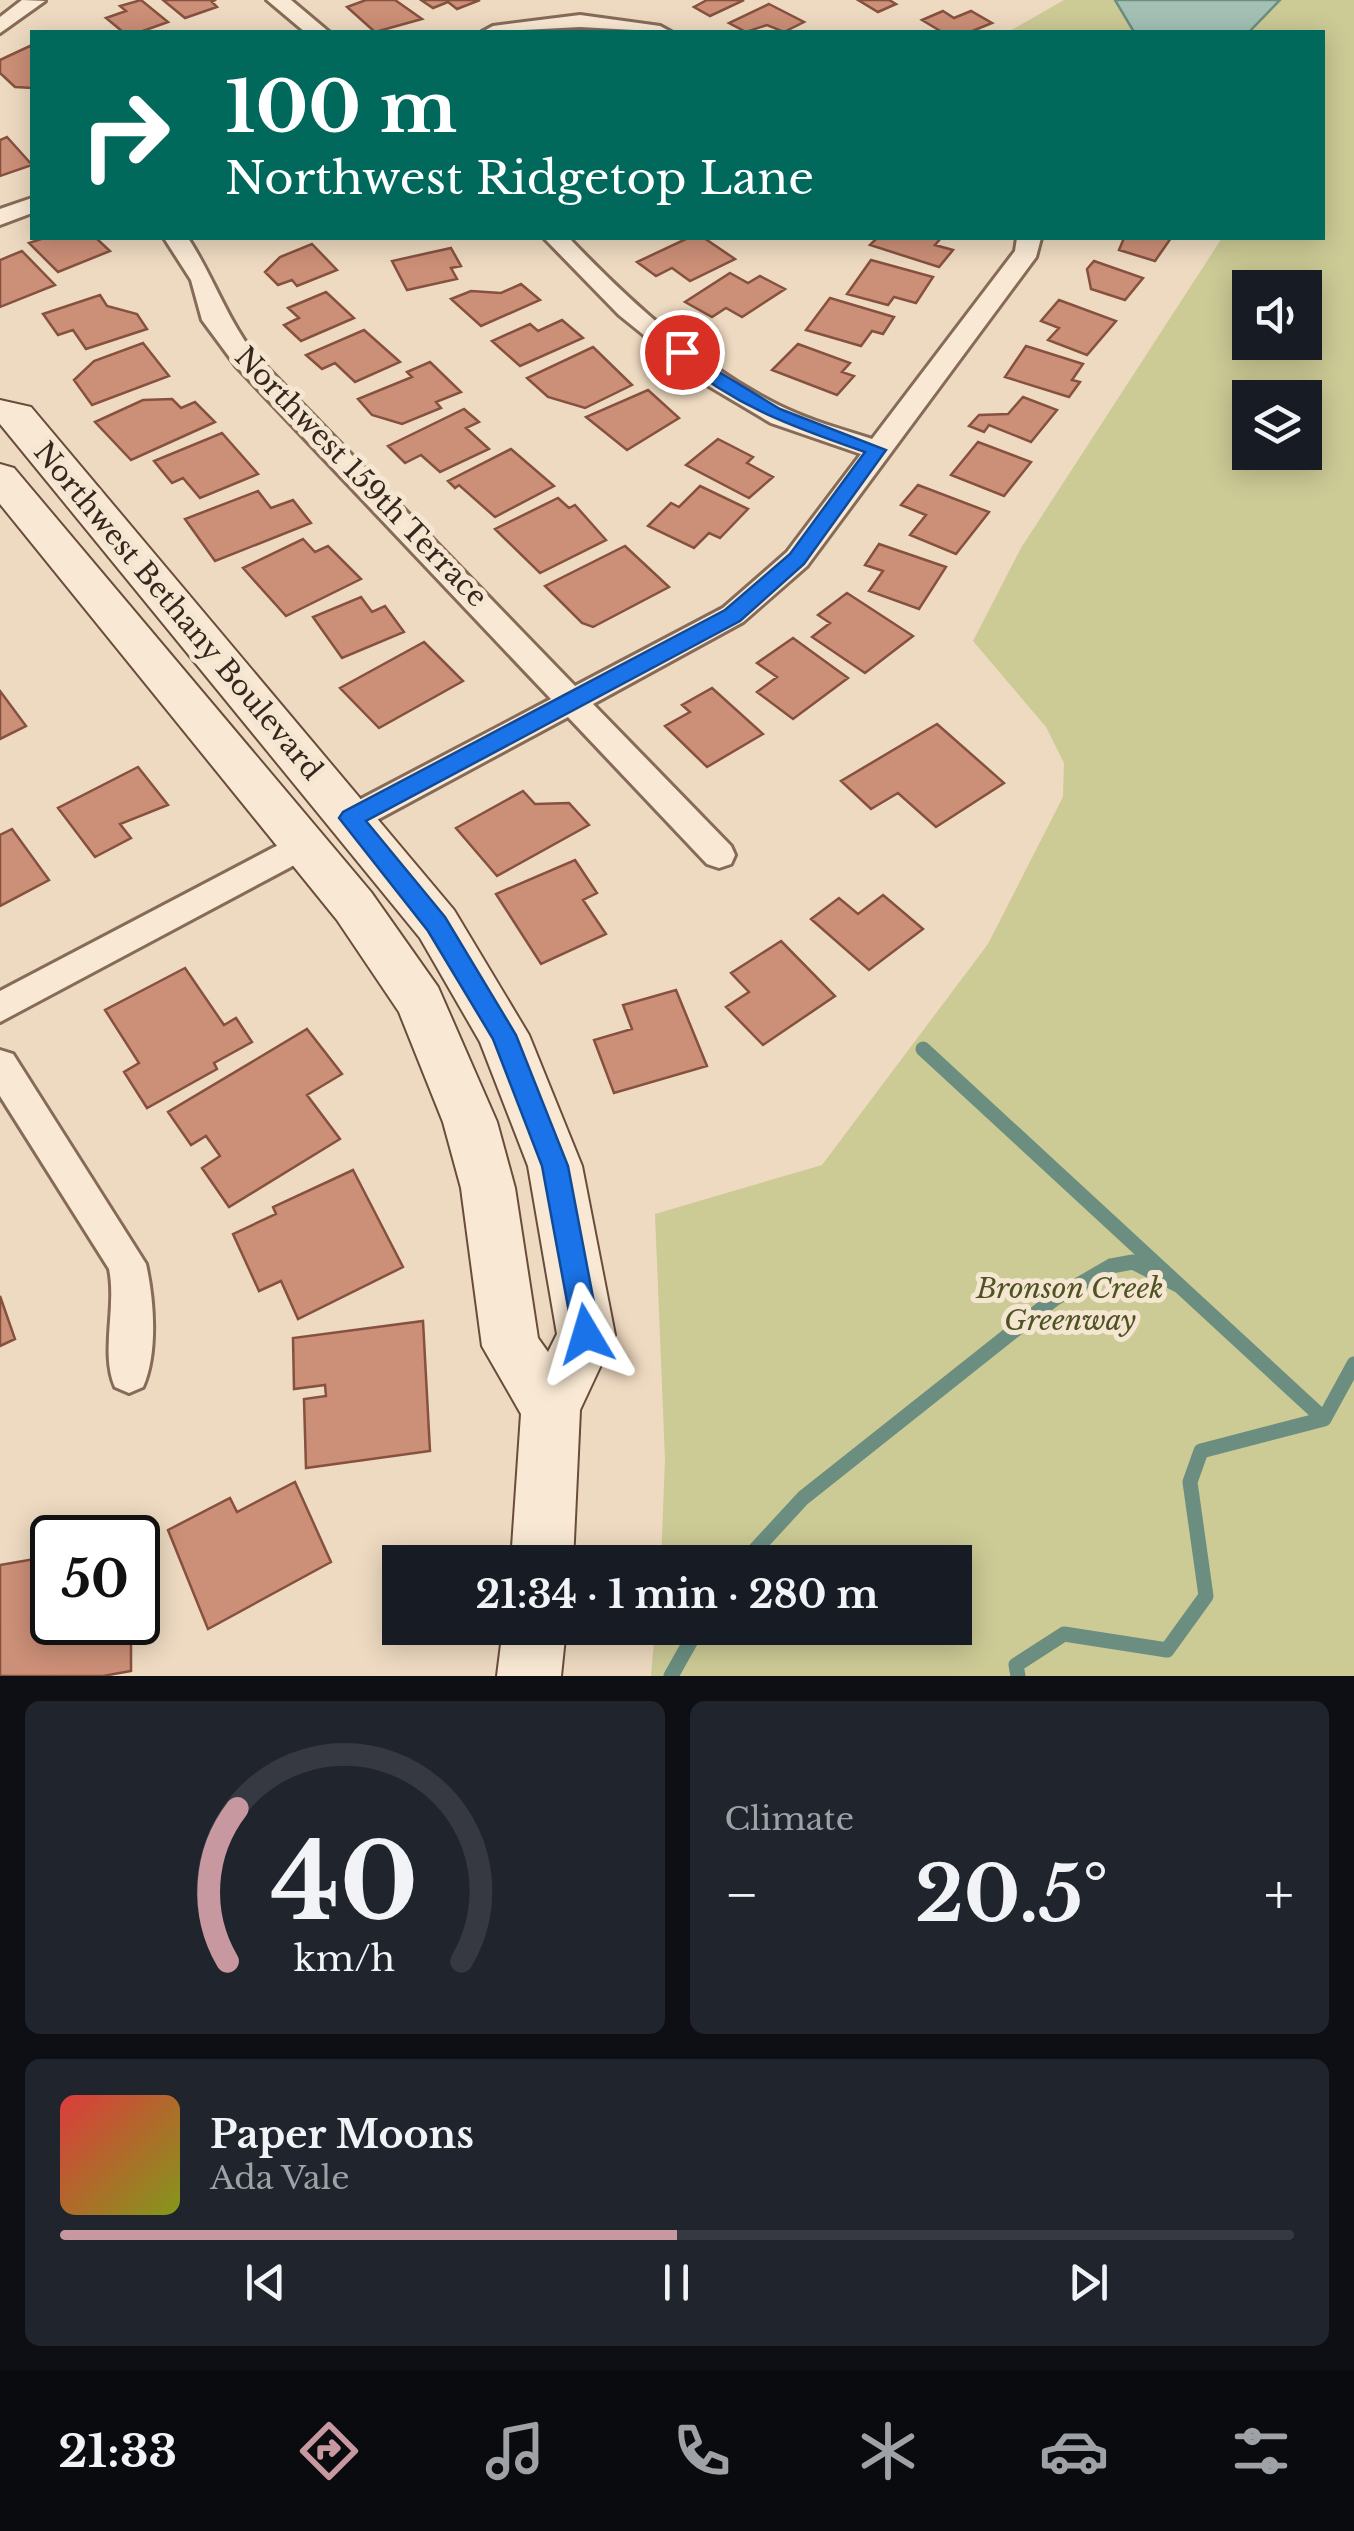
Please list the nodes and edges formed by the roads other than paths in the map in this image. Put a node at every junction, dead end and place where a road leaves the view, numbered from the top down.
1 (31, 0) edge
2 (50, 0) edge
3 (278, 0) edge
4 (641, 0) edge
5 (623, 24) junction
6 (0, 28) edge
7 (316, 30) edge
8 (504, 30) edge
9 (651, 30) edge
10 (30, 205) edge
11 (0, 218) edge
12 (177, 240) edge
13 (558, 240) edge
14 (1030, 240) edge
15 (0, 412) edge
16 (876, 450) junction
17 (0, 478) edge
18 (574, 699) junction
19 (350, 818) junction
20 (305, 844) junction
21 (719, 855) dead end
22 (0, 1008) edge
23 (0, 1066) edge
24 (130, 1374) dead end
25 (551, 1408) junction
26 (543, 1545) edge
27 (532, 1645) edge
28 (529, 1676) edge

1 - 2 street
1 - 6 street
3 - 7 street
4 - 5 street
5 - 8 street
5 - 9 street
10 - 11 street
12 - 18 street, Northwest 159th Terrace
13 - 16 street
14 - 16 street
15 - 19 main road, Northwest Bethany Boulevard
16 - 18 street
17 - 20 main road, Northwest Bethany Boulevard
18 - 19 street
18 - 21 street, Northwest 159th Terrace
19 - 25 main road, Northwest Bethany Boulevard
20 - 22 street
20 - 25 main road, Northwest Bethany Boulevard
23 - 24 street
25 - 26 main road, Northwest Bethany Boulevard
27 - 28 main road

